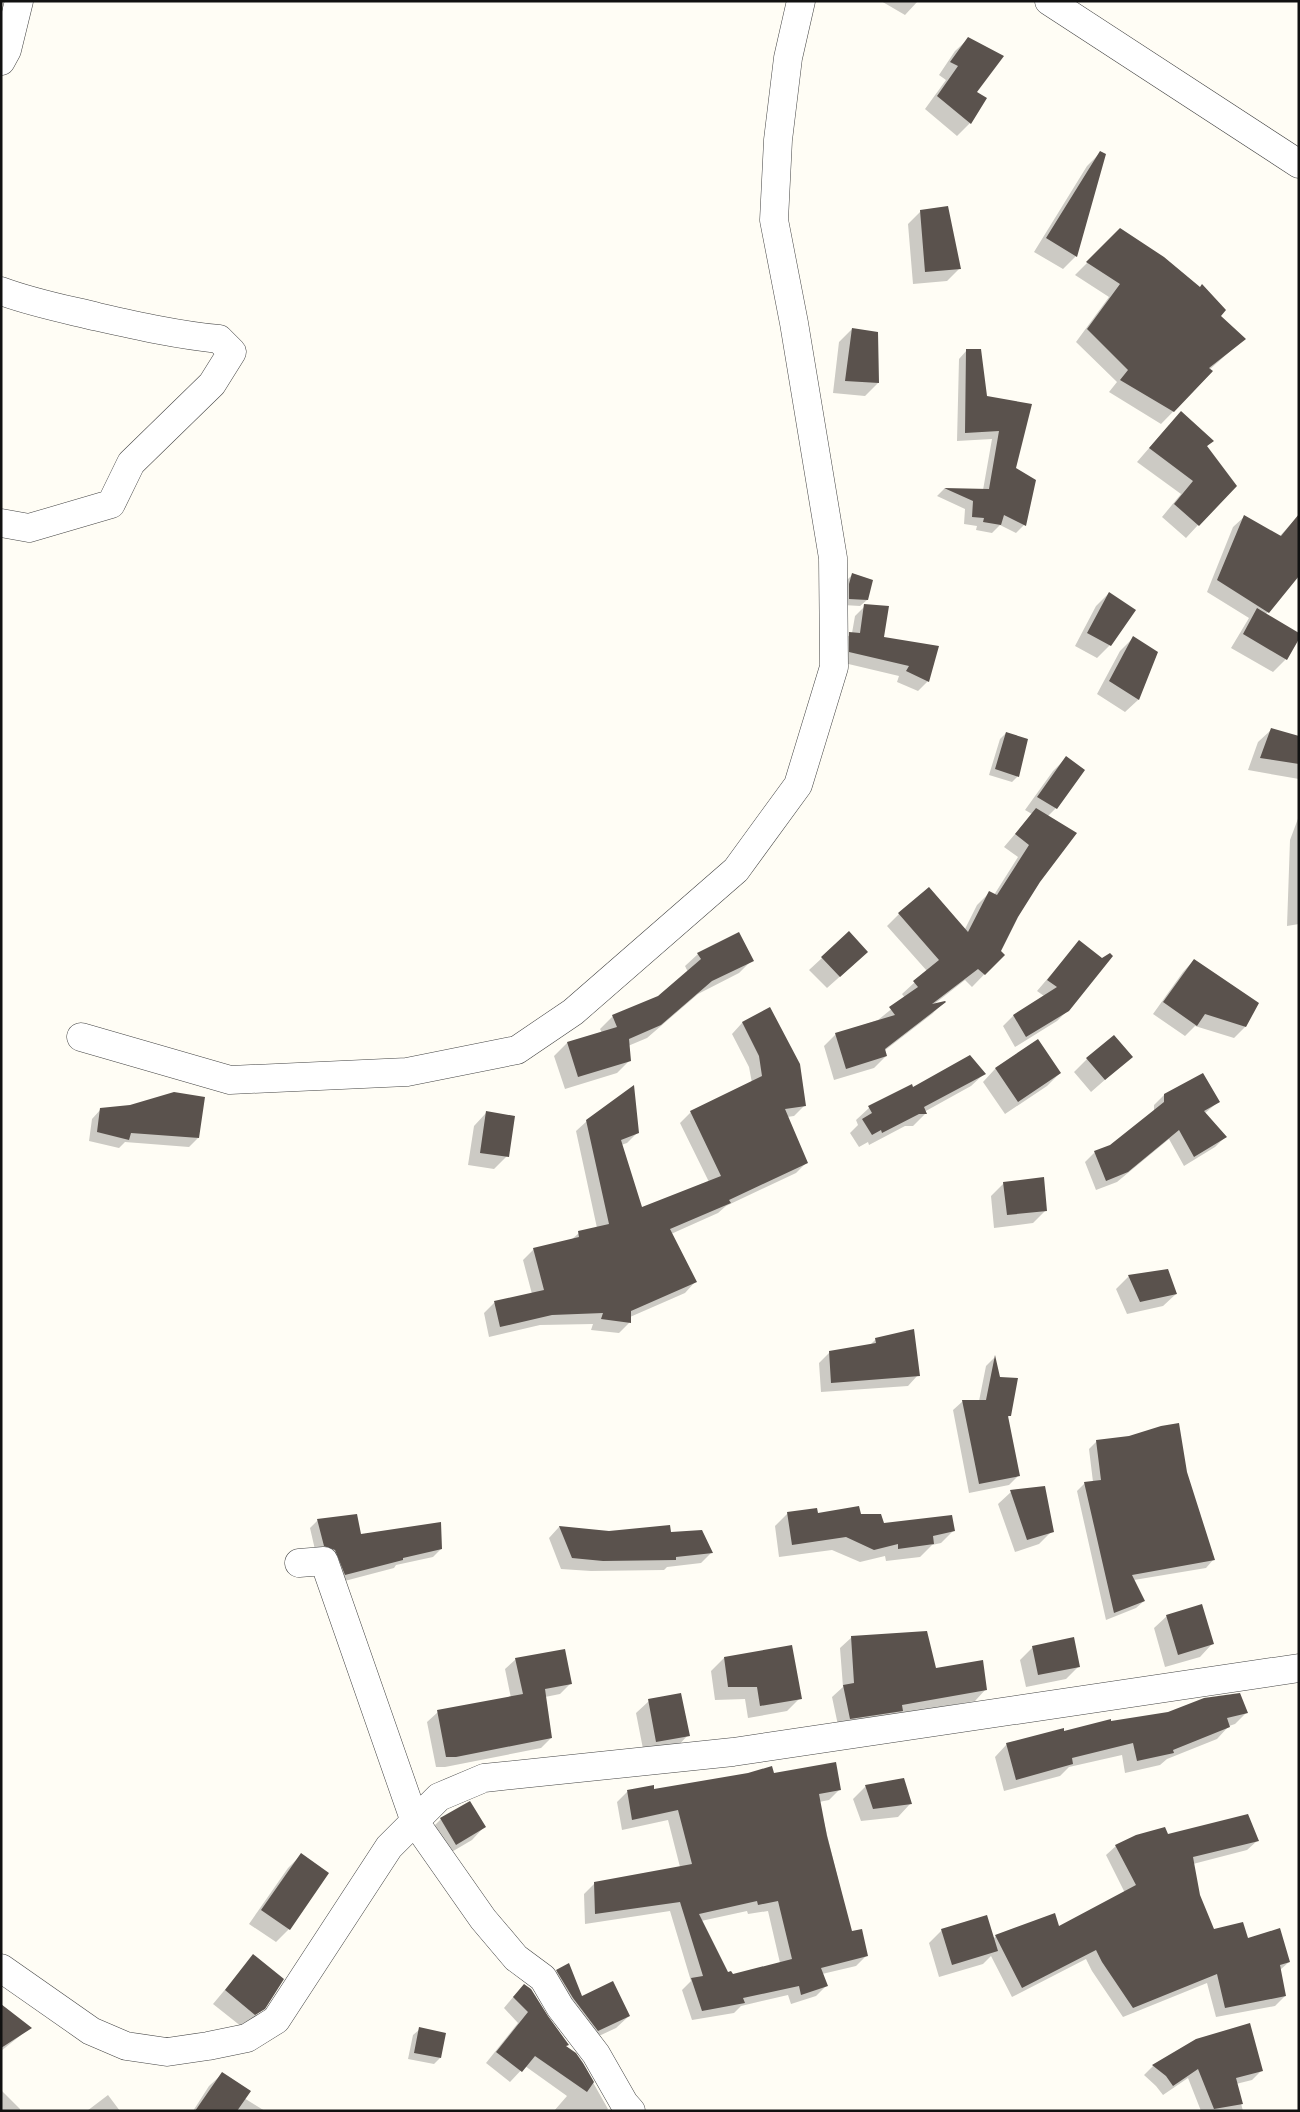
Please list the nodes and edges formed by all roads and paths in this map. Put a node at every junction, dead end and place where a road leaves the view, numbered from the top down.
1 (19, 1) edge
2 (801, 1) edge
3 (1049, 1) edge
4 (1, 62) edge
5 (1299, 164) edge
6 (1, 291) edge
7 (1, 524) edge
8 (82, 1038) dead end
9 (299, 1563) dead end
10 (1299, 1668) edge
11 (415, 1822) junction
12 (1, 1968) edge
13 (631, 2111) edge

1 - 4 street
2 - 8 street
3 - 5 street
6 - 7 street
9 - 11 street
10 - 11 street
11 - 12 street
11 - 13 street

